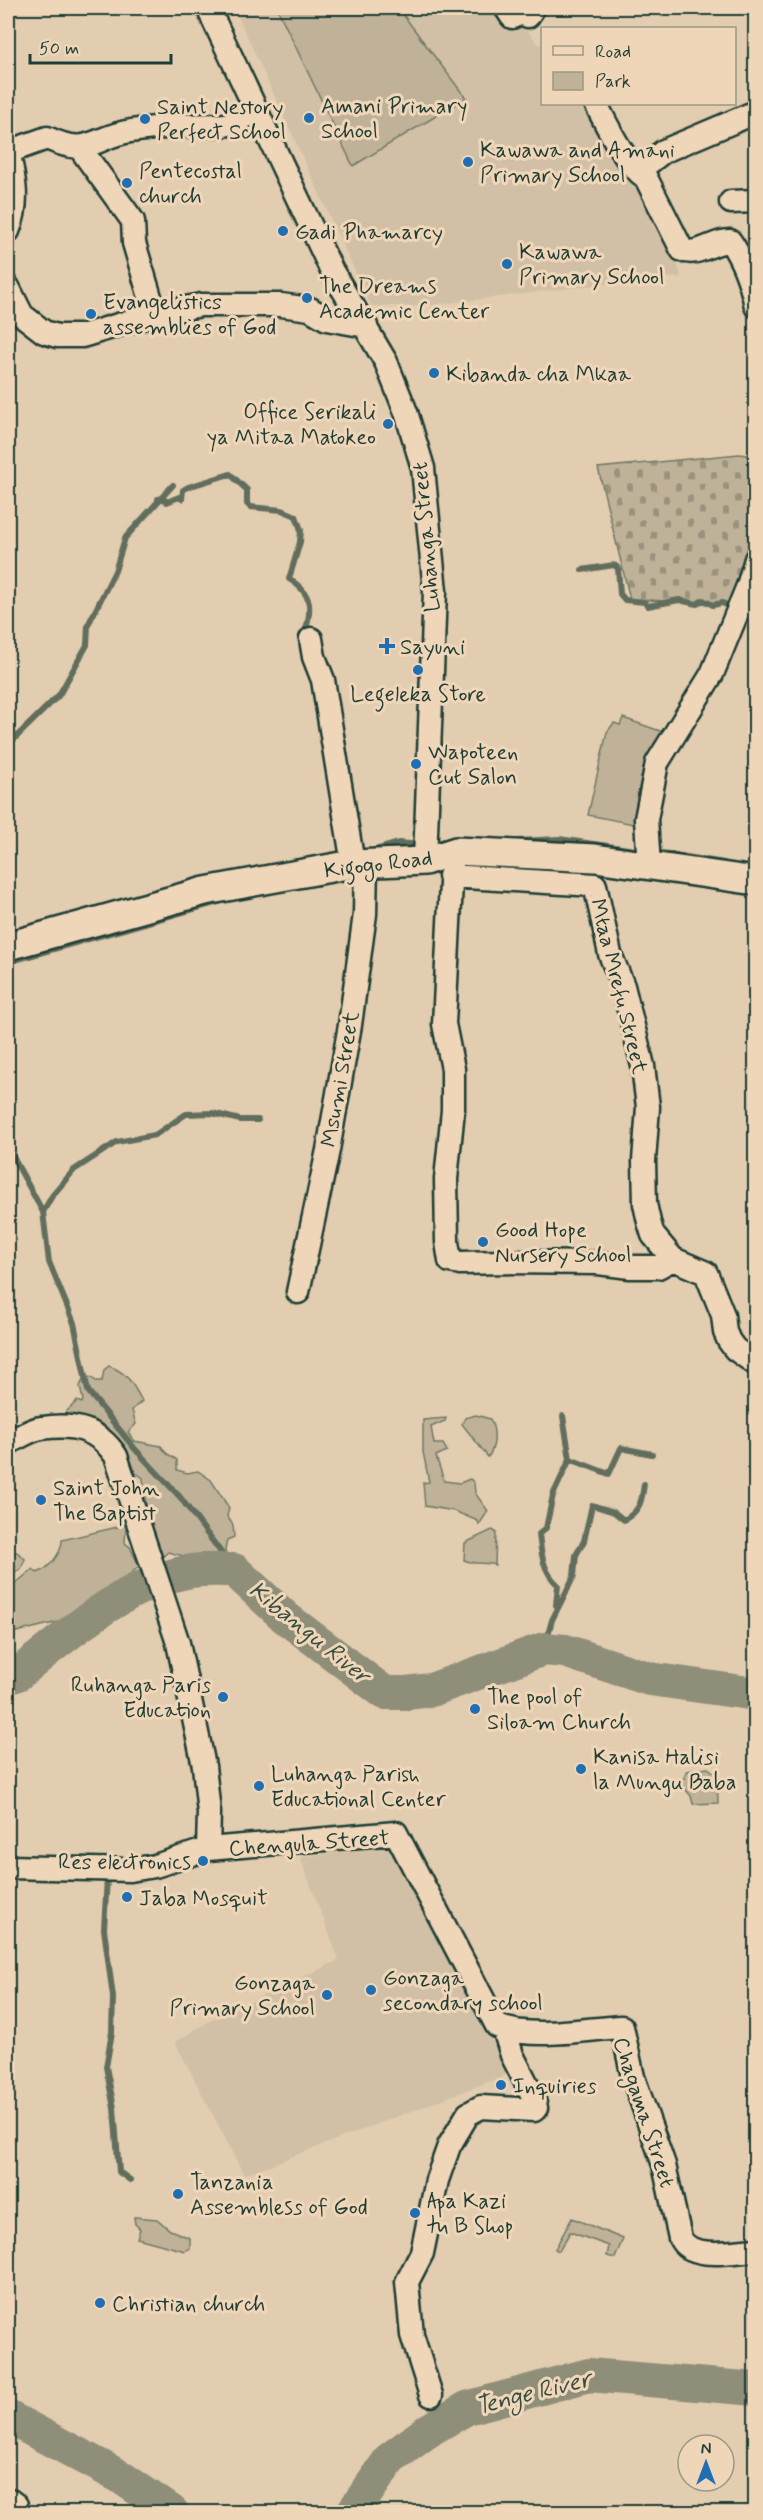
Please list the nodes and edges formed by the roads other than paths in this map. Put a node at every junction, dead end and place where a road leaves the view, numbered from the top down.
1 (208, 8) edge
2 (506, 8) edge
3 (535, 17) edge
4 (597, 105) edge
5 (256, 110) junction
6 (756, 112) edge
7 (80, 148) junction
8 (8, 151) edge
9 (638, 171) junction
10 (756, 201) edge
11 (731, 202) dead end
12 (8, 231) edge
13 (8, 287) edge
14 (756, 306) edge
15 (155, 314) junction
16 (366, 326) junction
17 (756, 558) edge
18 (311, 639) dead end
19 (595, 858) junction
20 (425, 861) junction
21 (360, 864) junction
22 (453, 864) junction
23 (649, 867) junction
24 (756, 881) edge
25 (595, 885) junction
26 (8, 945) edge
27 (673, 1259) junction
28 (298, 1292) dead end
29 (756, 1364) edge
30 (8, 1443) edge
31 (208, 1849) junction
32 (8, 1867) edge
33 (500, 2027) junction
34 (756, 2250) edge
35 (431, 2395) dead end

1 - 5 street, Luhanga Street
2 - 3 street
4 - 9 street
5 - 7 street
5 - 16 street, Luhanga Street
6 - 9 street
7 - 8 street
7 - 15 street
8 - 12 street
9 - 14 street
10 - 11 street
13 - 15 street
15 - 16 street
16 - 20 street, Luhanga Street
17 - 23 street
18 - 21 street, Msumi Street
19 - 22 main road, Kigogo Road
19 - 23 main road, Kigogo Road
19 - 25 street
20 - 21 main road, Kigogo Road
20 - 22 main road, Kigogo Road
21 - 26 main road, Kigogo Road
21 - 28 street, Msumi Street
22 - 25 street, Mtaa Mrefu Street
22 - 27 street
23 - 24 main road, Kigogo Road
25 - 27 street, Mtaa Mrefu Street
27 - 29 street, Mtaa Mrefu Street
30 - 31 street
31 - 32 street, Chengula Street
31 - 33 street, Chengula Street
33 - 34 street, Chagama Street
33 - 35 street

